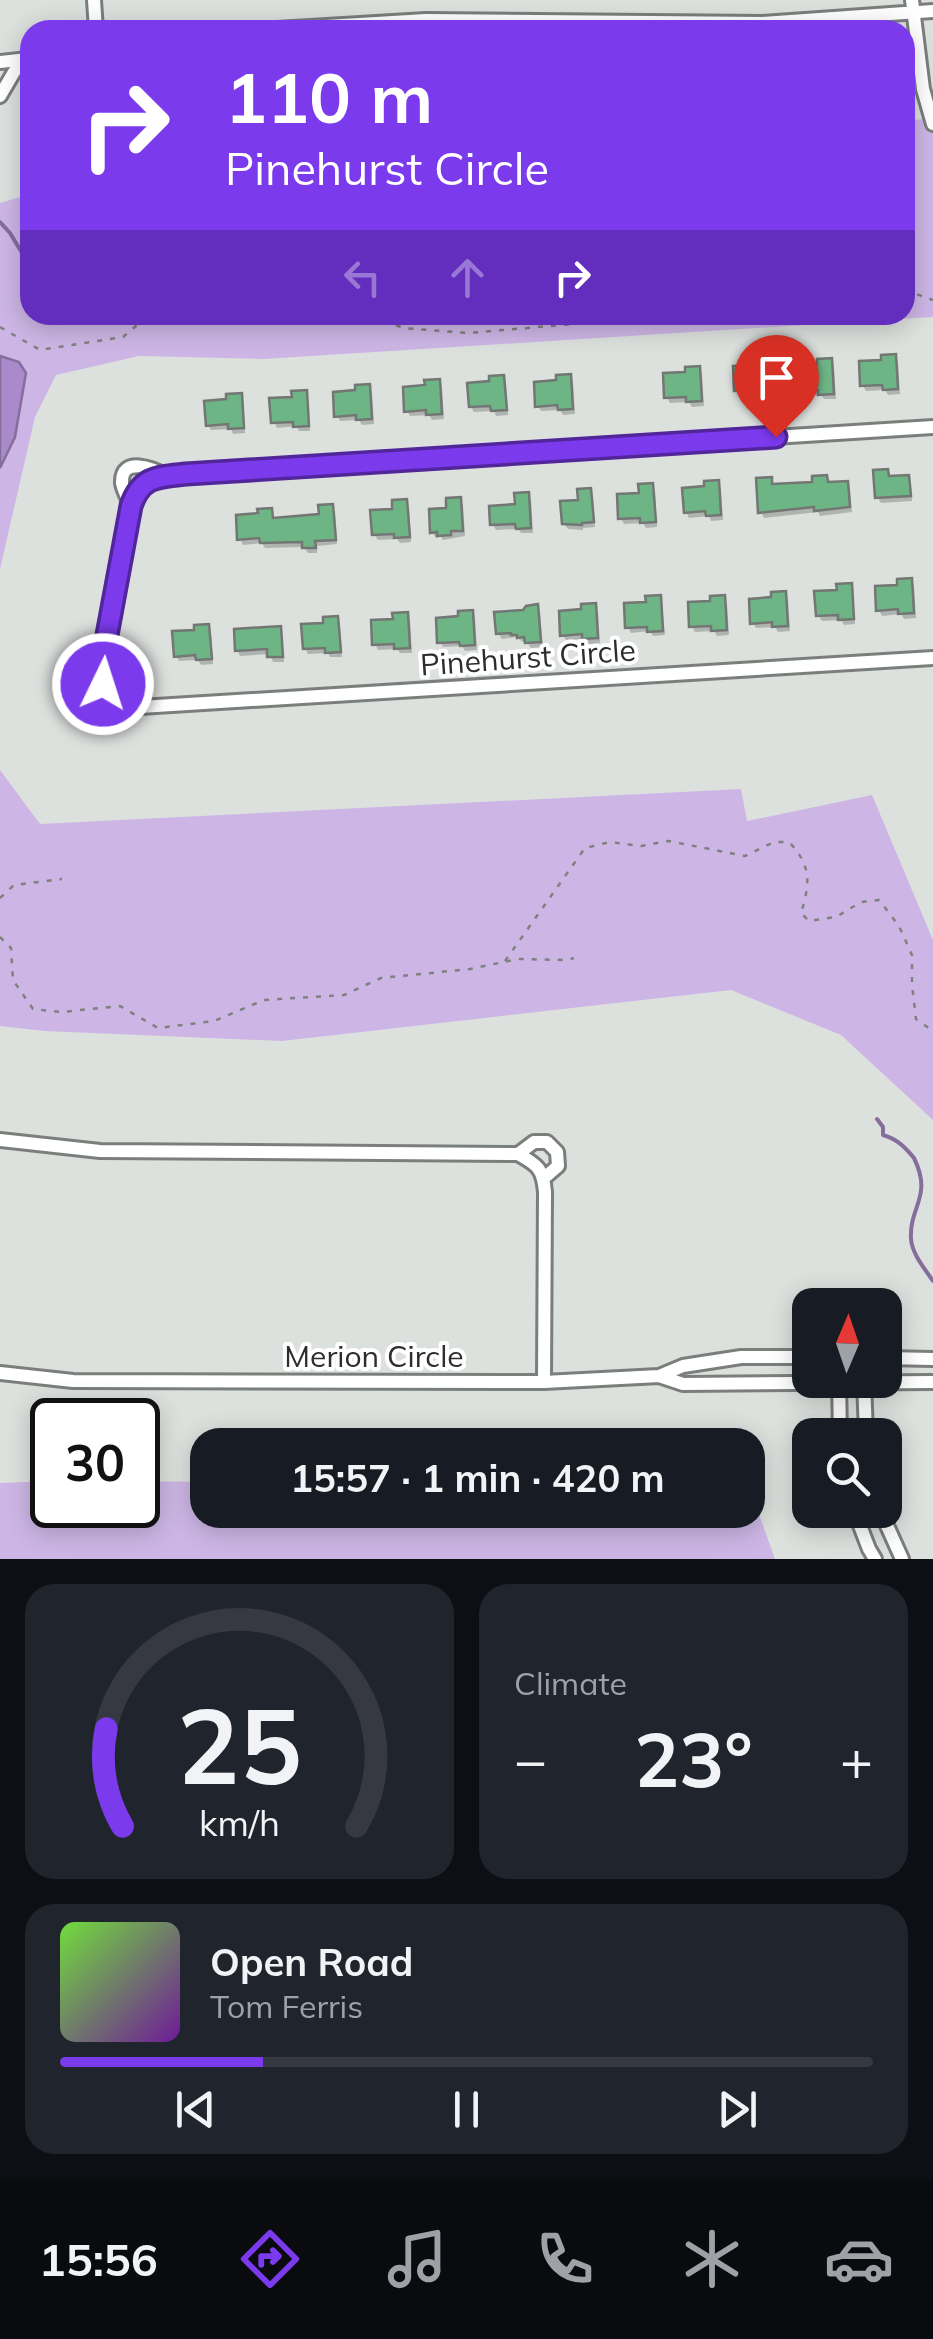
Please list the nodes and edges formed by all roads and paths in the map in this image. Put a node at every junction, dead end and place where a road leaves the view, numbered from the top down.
1 (913, 6) edge
2 (933, 10) edge
3 (789, 20) edge
4 (915, 23) edge
5 (20, 66) edge
6 (0, 96) edge
7 (933, 124) edge
8 (137, 325) edge
9 (396, 325) edge
10 (562, 325) edge
11 (0, 327) edge
12 (933, 427) edge
13 (167, 476) junction
14 (131, 506) junction
15 (933, 658) edge
16 (101, 669) junction
17 (126, 706) junction
18 (62, 879) dead end
19 (0, 898) edge
20 (0, 937) edge
21 (574, 958) dead end
22 (505, 961) junction
23 (933, 1031) edge
24 (0, 1140) edge
25 (518, 1154) junction
26 (544, 1178) junction
27 (792, 1357) edge
28 (902, 1358) edge
29 (933, 1359) edge
30 (0, 1373) edge
31 (659, 1376) junction
32 (544, 1382) junction
33 (902, 1382) edge
34 (933, 1382) edge
35 (792, 1383) edge
36 (861, 1528) edge
37 (888, 1528) edge
38 (875, 1559) edge
39 (902, 1559) edge

1 - 2 street
1 - 3 street
4 - 7 street
5 - 6 street
8 - 11 path
9 - 10 path
12 - 13 street, Pinehurst Circle
13 - 14 street
13 - 14 street, Pinehurst Circle
14 - 16 street, Pinehurst Circle
15 - 17 street, Pinehurst Circle
16 - 17 street
16 - 17 street, Pinehurst Circle
18 - 19 path
20 - 22 path
21 - 22 path
22 - 23 path
24 - 25 street
25 - 26 street
25 - 26 street
26 - 32 street
27 - 31 street
28 - 29 street
30 - 32 street, Merion Circle
31 - 32 street, Merion Circle
31 - 35 street
33 - 34 street
36 - 38 street
37 - 39 street

